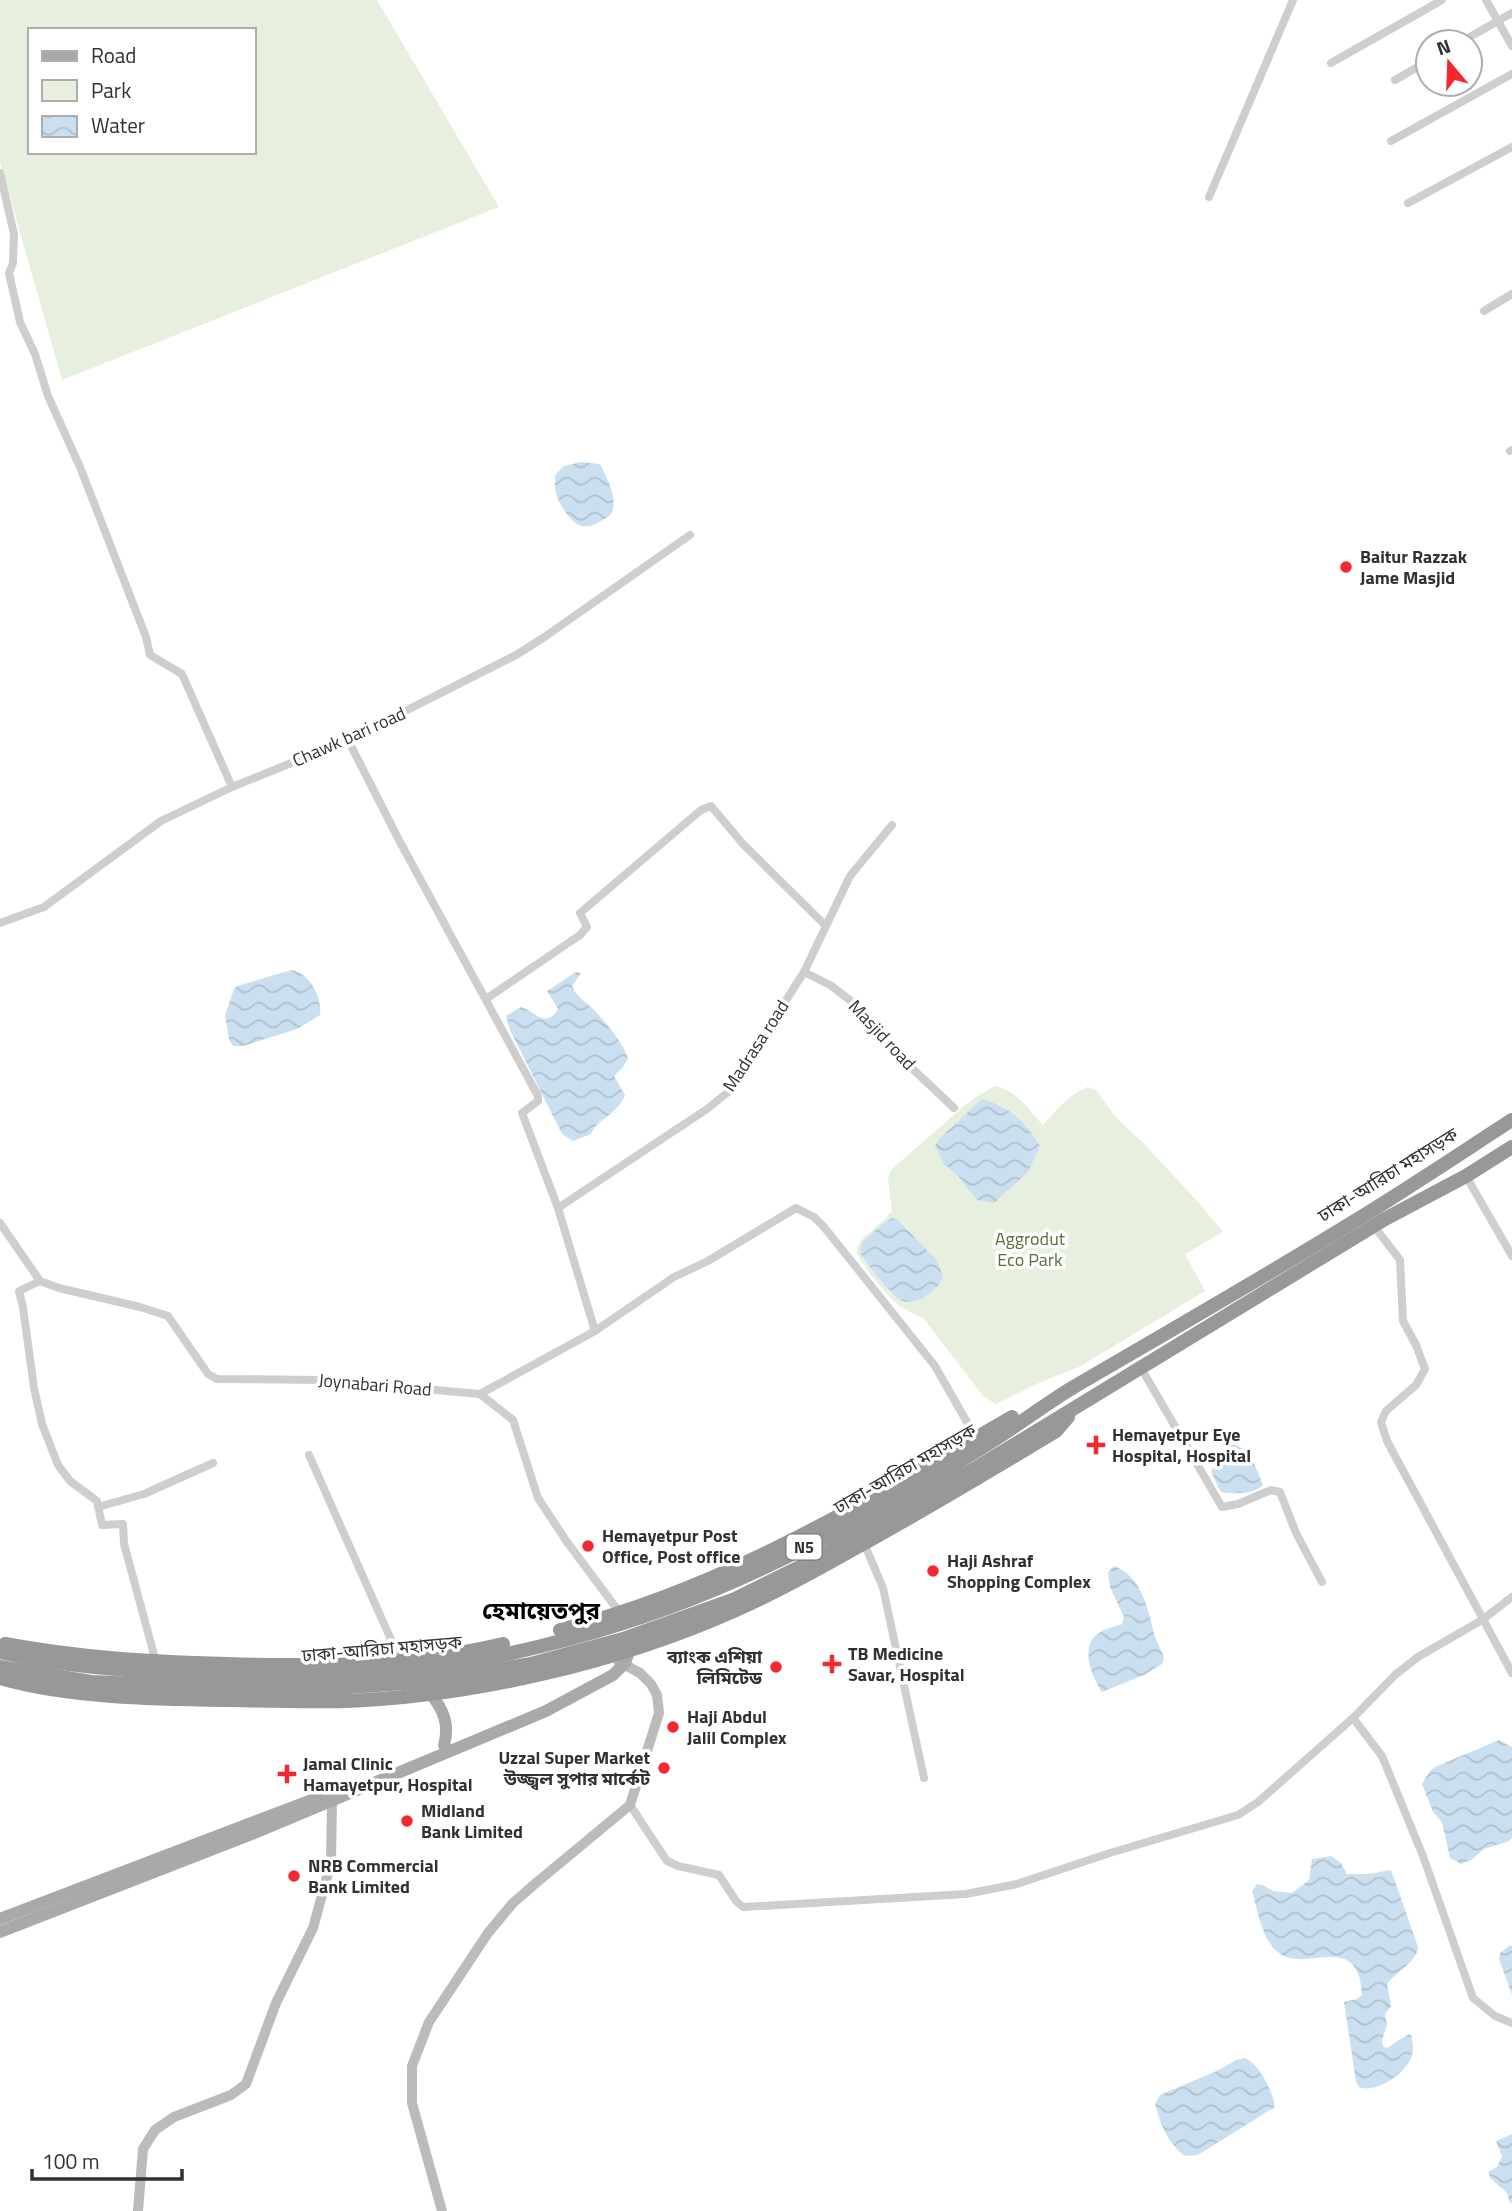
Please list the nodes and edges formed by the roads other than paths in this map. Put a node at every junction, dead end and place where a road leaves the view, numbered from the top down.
1 (1293, 0) edge
2 (1442, 0) edge
3 (1486, 0) edge
4 (1512, 13) edge
5 (1498, 21) junction
6 (1484, 29) edge
7 (1512, 46) edge
8 (1331, 63) dead end
9 (1414, 69) edge
10 (1512, 74) edge
11 (1395, 80) dead end
12 (1391, 141) dead end
13 (1512, 147) edge
14 (0, 173) edge
15 (1209, 197) dead end
16 (1408, 203) dead end
17 (1512, 294) edge
18 (1484, 311) dead end
19 (690, 535) dead end
20 (348, 740) junction
21 (232, 787) junction
22 (892, 825) dead end
23 (0, 923) edge
24 (826, 926) junction
25 (804, 972) junction
26 (485, 999) junction
27 (954, 1108) dead end
28 (1512, 1120) edge
29 (1512, 1147) edge
30 (1466, 1176) junction
31 (558, 1208) junction
32 (0, 1223) edge
33 (1374, 1226) junction
34 (1512, 1256) edge
35 (40, 1282) junction
36 (595, 1331) junction
37 (1141, 1368) junction
38 (1067, 1392) junction
39 (480, 1394) junction
40 (1078, 1405) junction
41 (976, 1438) junction
42 (309, 1455) dead end
43 (213, 1463) dead end
44 (98, 1504) junction
45 (864, 1543) junction
46 (1322, 1582) dead end
47 (1512, 1597) edge
48 (620, 1613) junction
49 (1482, 1620) junction
50 (0, 1643) edge
51 (0, 1652) edge
52 (622, 1656) junction
53 (400, 1660) junction
54 (156, 1662) junction
55 (0, 1667) edge
56 (1512, 1673) edge
57 (0, 1678) edge
58 (430, 1693) junction
59 (1353, 1718) junction
60 (444, 1745) junction
61 (924, 1778) dead end
62 (331, 1797) junction
63 (630, 1805) junction
64 (0, 1919) edge
65 (0, 1932) edge
66 (1512, 2023) edge
67 (138, 2211) edge
68 (442, 2211) edge

1 - 15 street
2 - 8 street
3 - 5 street
4 - 5 street
5 - 6 street
5 - 7 street
9 - 11 street
10 - 12 street
13 - 16 street
14 - 21 street
17 - 18 street
19 - 20 street, Chawk bari road
20 - 21 street, Chawk bari road
20 - 26 street
21 - 23 street, Chawk bari road
22 - 24 street, Madrasa road
24 - 25 street, Madrasa road
24 - 26 street
25 - 27 street, Masjid road
25 - 31 street, Madrasa road
26 - 31 street
28 - 38 highway, ঢাকা-আরিচা মহাসড়ক / N5
29 - 30 highway, ঢাকা-আরিচা মহাসড়ক / N5
30 - 33 highway, ঢাকা-আরিচা মহাসড়ক / N5
30 - 34 street
31 - 36 street
32 - 35 street
33 - 37 highway, ঢাকা-আরিচা মহাসড়ক / N5
33 - 49 street
35 - 39 street, Joynabari Road
35 - 44 street
36 - 39 street
36 - 41 street
37 - 40 highway, ঢাকা-আরিচা মহাসড়ক / N5
37 - 46 street
38 - 41 highway
38 - 51 highway, ঢাকা-আরিচা মহাসড়ক / N5
39 - 48 street
40 - 45 highway
40 - 55 highway, ঢাকা-আরিচা মহাসড়ক / N5
41 - 48 highway
42 - 53 street
43 - 44 street
44 - 54 street
45 - 52 highway
45 - 61 street
47 - 49 street
48 - 53 highway
49 - 56 street
49 - 59 street
50 - 54 highway
52 - 58 highway
52 - 60 main road
52 - 62 main road
52 - 63 street
53 - 54 highway
57 - 58 highway
58 - 60 main road
59 - 63 street
59 - 66 street
60 - 62 main road
62 - 64 main road
62 - 65 main road
62 - 67 street
63 - 68 street

